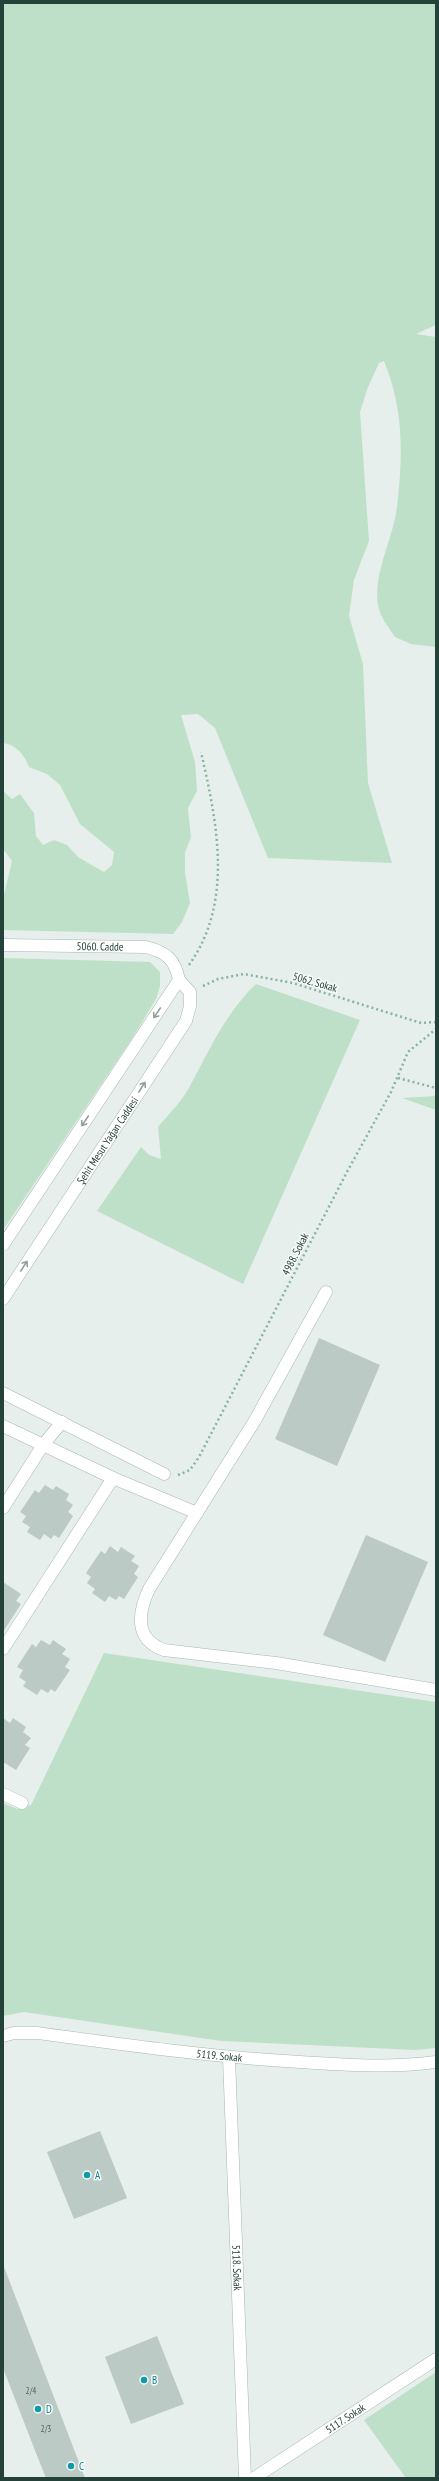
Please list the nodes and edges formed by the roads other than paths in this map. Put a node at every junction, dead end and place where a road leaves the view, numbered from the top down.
1 (3, 945) edge
2 (178, 980) junction
3 (3, 1245) edge
4 (326, 1292) dead end
5 (3, 1298) edge
6 (3, 1393) edge
7 (62, 1422) junction
8 (3, 1426) edge
9 (43, 1445) junction
10 (164, 1474) road end
11 (113, 1478) junction
12 (3, 1508) edge
13 (197, 1513) junction
14 (3, 1649) edge
15 (436, 1690) edge
16 (3, 1794) edge
17 (22, 1802) dead end
18 (3, 2036) edge
19 (229, 2058) junction
20 (436, 2062) edge
21 (436, 2359) edge
22 (245, 2478) edge
23 (254, 2478) edge

1 - 2 street, 5060. Cadde
2 -> 3 street
5 -> 2 street, Şehit Mesut Yağan Caddesi
4 - 13 street
6 - 7 street
7 - 9 street
7 - 10 street
8 - 9 street
9 - 11 street
9 - 12 street
11 - 13 street
11 - 14 street
13 - 15 street
16 - 17 street
18 - 19 street, 5119. Sokak
19 - 20 street, 5119. Sokak
19 - 22 street, 5118. Sokak
21 - 23 street, 5117. Sokak

